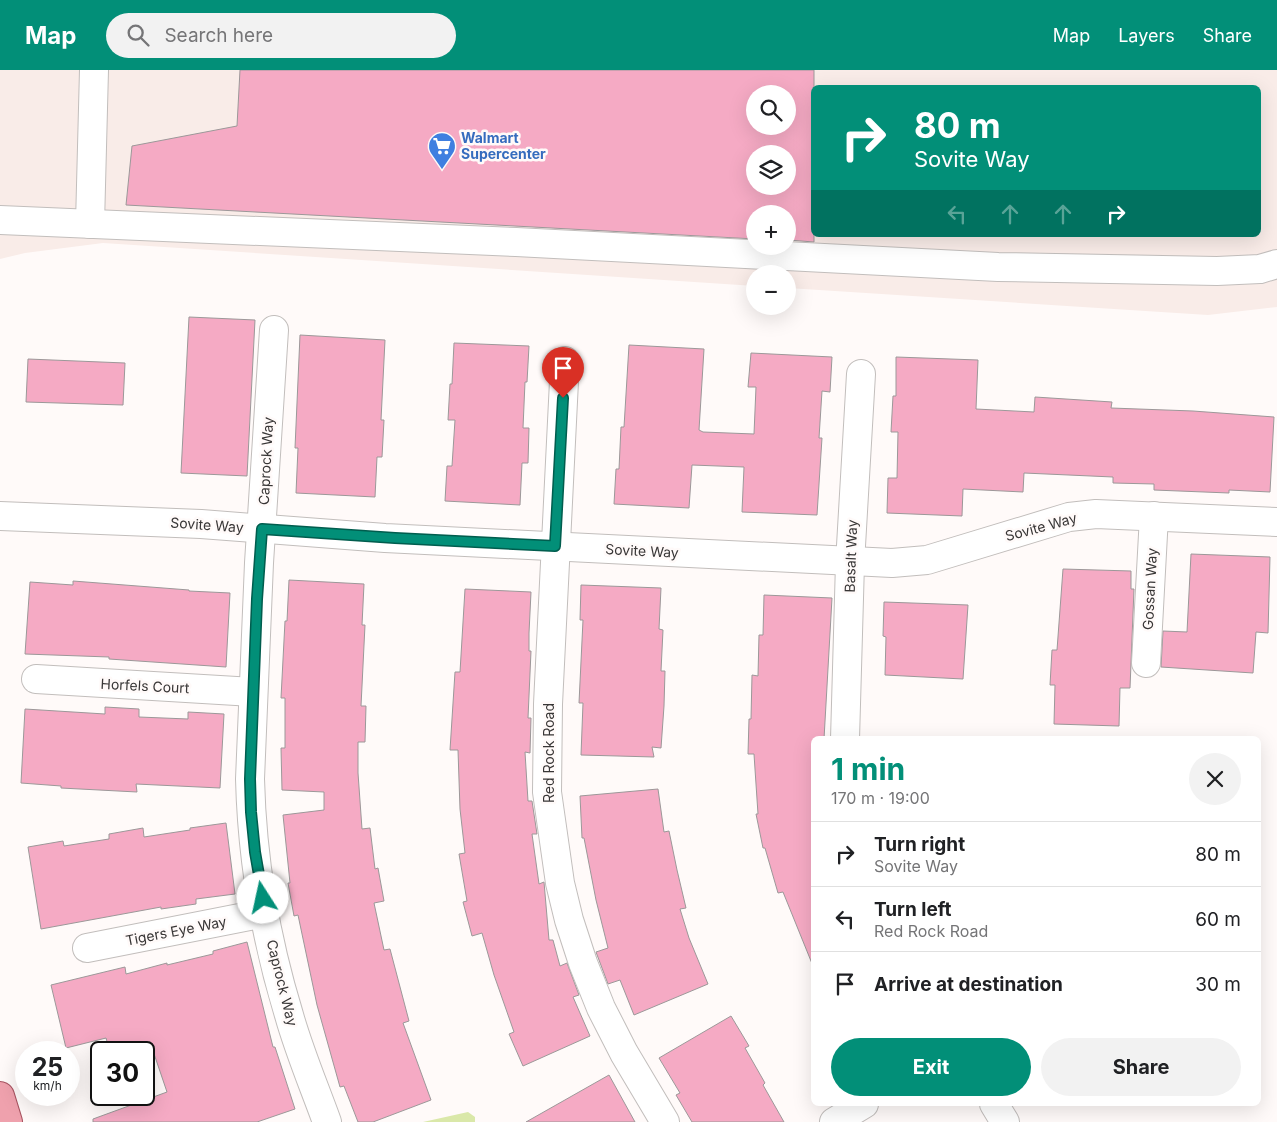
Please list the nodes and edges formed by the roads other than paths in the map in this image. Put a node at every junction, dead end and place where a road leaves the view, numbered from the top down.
1 (94, 70) edge
2 (0, 220) edge
3 (90, 224) junction
4 (1277, 264) edge
5 (274, 330) dead end
6 (565, 360) dead end
7 (861, 374) dead end
8 (0, 516) edge
9 (1154, 516) junction
10 (1277, 522) edge
11 (262, 529) junction
12 (555, 546) junction
13 (850, 563) junction
14 (1146, 663) dead end
15 (36, 679) dead end
16 (253, 692) junction
17 (845, 736) edge
18 (265, 913) junction
19 (87, 948) dead end
20 (0, 1096) edge
21 (861, 1106) edge
22 (995, 1106) edge
23 (8, 1122) edge
24 (327, 1122) edge
25 (665, 1122) edge
26 (834, 1122) edge
27 (1005, 1122) edge

1 - 3 street
2 - 3 street
3 - 4 street
5 - 11 street, Caprock Way
6 - 12 street, Red Rock Road
7 - 13 street, Basalt Way
8 - 11 street, Sovite Way
9 - 10 street, Sovite Way
9 - 13 street, Sovite Way
9 - 14 street, Gossan Way
11 - 12 street, Sovite Way
11 - 16 street, Caprock Way
12 - 13 street, Sovite Way
12 - 25 street, Red Rock Road
13 - 17 street, Basalt Way
15 - 16 street, Horfels Court
16 - 18 street, Caprock Way
18 - 19 street, Tigers Eye Way
18 - 24 street, Caprock Way
20 - 23 main road
21 - 26 street
22 - 27 street

